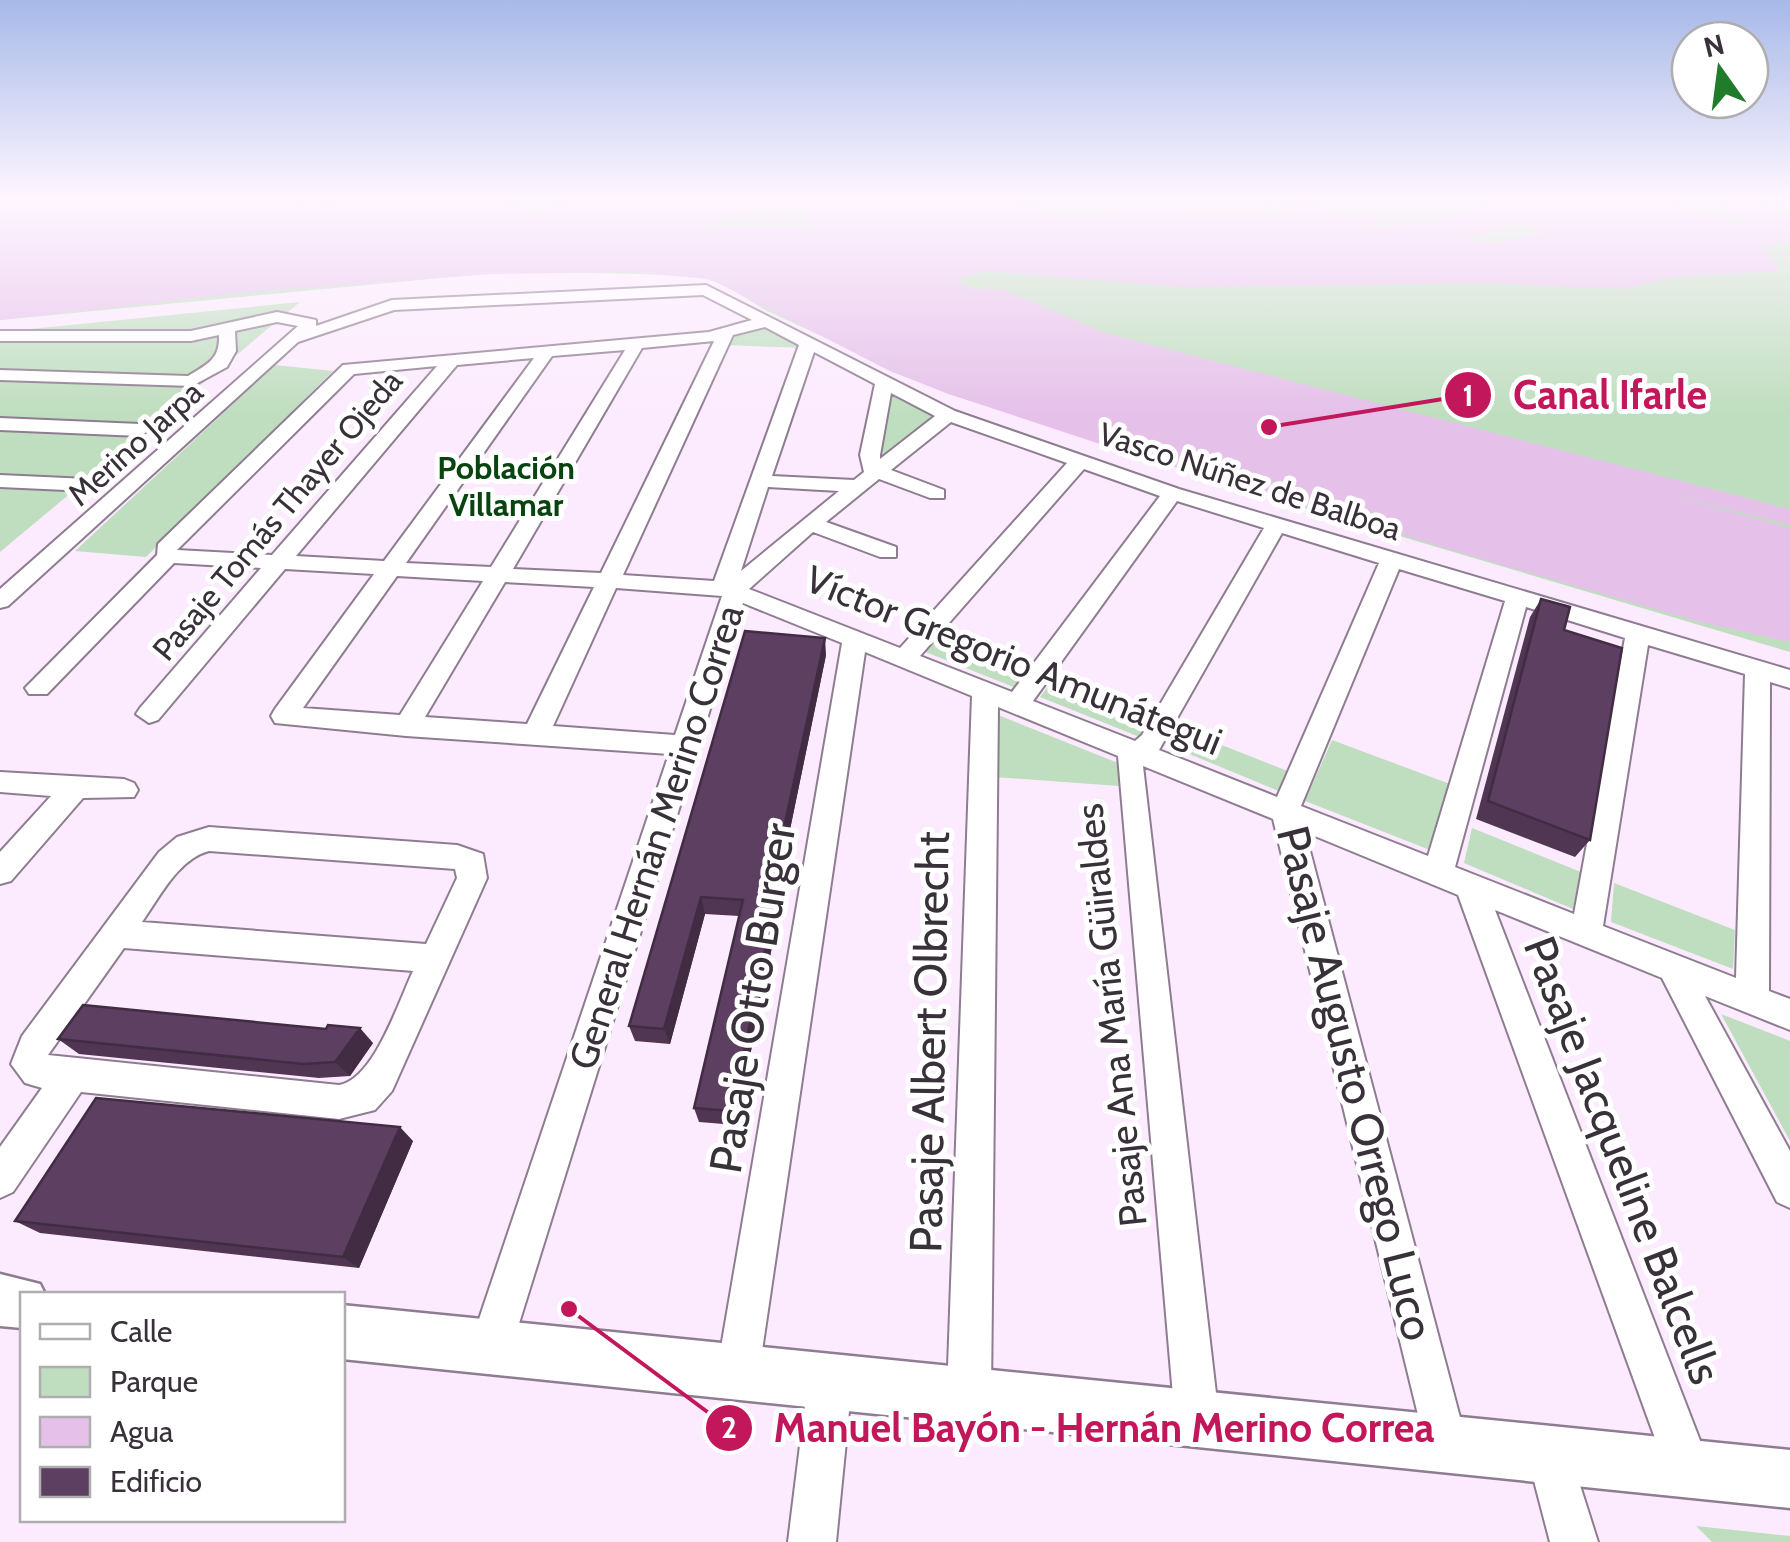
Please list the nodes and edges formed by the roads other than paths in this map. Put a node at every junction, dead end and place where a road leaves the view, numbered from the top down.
1 (717, 295) junction
2 (630, 305) dead end
3 (767, 321) junction
4 (303, 328) junction
5 (227, 332) junction
6 (726, 334) junction
7 (0, 336) edge
8 (638, 343) junction
9 (808, 344) junction
10 (548, 350) junction
11 (454, 357) junction
12 (0, 375) edge
13 (884, 384) junction
14 (948, 415) junction
15 (0, 424) edge
16 (140, 430) dead end
17 (1080, 460) junction
18 (866, 480) junction
19 (761, 481) junction
20 (0, 482) edge
21 (88, 486) dead end
22 (1172, 493) junction
23 (936, 494) dead end
24 (810, 524) junction
25 (1276, 525) junction
26 (888, 552) dead end
27 (168, 556) junction
28 (1392, 560) junction
29 (276, 563) junction
30 (388, 569) junction
31 (497, 575) junction
32 (609, 581) junction
33 (729, 590) junction
34 (1517, 598) junction
35 (0, 601) edge
36 (1638, 634) junction
37 (855, 638) junction
38 (905, 658) junction
39 (1758, 670) junction
40 (1790, 679) edge
41 (38, 688) dead end
42 (985, 690) junction
43 (1017, 704) junction
44 (149, 714) dead end
45 (406, 726) junction
46 (535, 735) junction
47 (685, 745) junction
48 (1136, 753) junction
49 (0, 782) edge
50 (76, 787) junction
51 (124, 790) dead end
52 (1285, 811) junction
53 (0, 872) edge
54 (1454, 879) junction
55 (1586, 933) junction
56 (116, 934) junction
57 (435, 959) junction
58 (1673, 968) junction
59 (1752, 1000) junction
60 (1790, 1015) edge
61 (72, 1075) junction
62 (0, 1179) edge
63 (1790, 1189) edge
64 (345, 1332) edge
65 (491, 1346) junction
66 (738, 1372) junction
67 (830, 1381) junction
68 (969, 1395) junction
69 (1197, 1419) junction
70 (1445, 1444) junction
71 (1550, 1454) junction
72 (1688, 1469) junction
73 (1790, 1479) edge
74 (812, 1542) edge
75 (1574, 1542) edge

1 - 2 street
1 - 3 street, Vasco Núñez de Balboa
1 - 4 street
3 - 6 street
3 - 9 street, Vasco Núñez de Balboa
4 - 5 street
4 - 35 street, Merino Jarpa
5 - 7 street
5 - 12 street
6 - 8 street
6 - 32 street
8 - 10 street
8 - 31 street
9 - 13 street, Vasco Núñez de Balboa
9 - 19 street
10 - 11 street
10 - 30 street
11 - 27 street
11 - 29 street, Pasaje Tomás Thayer Ojeda
13 - 14 street, Vasco Núñez de Balboa
13 - 18 street
14 - 17 street, Vasco Núñez de Balboa
14 - 18 street, General Hernán Merino Correa
15 - 16 street
17 - 22 street, Vasco Núñez de Balboa
17 - 38 street
18 - 19 street
18 - 23 street
18 - 24 street, General Hernán Merino Correa
19 - 33 street
20 - 21 street
22 - 25 street, Vasco Núñez de Balboa
22 - 43 street
24 - 26 street
24 - 33 street, General Hernán Merino Correa
25 - 28 street, Vasco Núñez de Balboa
25 - 48 street, Pasaje Ana María Güiraldes
27 - 29 street, Víctor Gregorio Amunátegui
27 - 41 street
28 - 34 street, Vasco Núñez de Balboa
28 - 52 street, Pasaje Augusto Orrego Luco
29 - 30 street, Víctor Gregorio Amunátegui
29 - 44 street, Pasaje Tomás Thayer Ojeda
30 - 31 street, Víctor Gregorio Amunátegui
30 - 45 street
31 - 32 street, Víctor Gregorio Amunátegui
31 - 45 street
32 - 33 street, Víctor Gregorio Amunátegui
32 - 46 street
33 - 37 street, Víctor Gregorio Amunátegui
33 - 47 street, General Hernán Merino Correa
34 - 36 street, Vasco Núñez de Balboa
34 - 54 street
36 - 39 street, Vasco Núñez de Balboa
36 - 55 street
37 - 38 street, Víctor Gregorio Amunátegui
37 - 66 street, Pasaje Otto Burger
38 - 42 street, Víctor Gregorio Amunátegui
39 - 40 street, Vasco Núñez de Balboa
39 - 59 street
42 - 43 street, Víctor Gregorio Amunátegui
42 - 68 street, Pasaje Albert Olbrecht
43 - 48 street, Víctor Gregorio Amunátegui
45 - 46 street
46 - 47 street
47 - 65 street, General Hernán Merino Correa
48 - 52 street, Víctor Gregorio Amunátegui
48 - 69 street, Pasaje Ana María Güiraldes
49 - 50 street
50 - 51 street
50 - 53 street
52 - 54 street, Víctor Gregorio Amunátegui
52 - 70 street, Pasaje Augusto Orrego Luco
54 - 55 street, Víctor Gregorio Amunátegui
54 - 72 street, Pasaje Jacqueline Balcells
55 - 58 street, Víctor Gregorio Amunátegui
56 - 57 street
56 - 57 street
56 - 61 street
57 - 61 street
58 - 59 street, Víctor Gregorio Amunátegui
58 - 63 street
59 - 60 street, Víctor Gregorio Amunátegui
61 - 62 street
64 - 65 street
65 - 66 street
66 - 67 street
67 - 68 street
67 - 74 street
68 - 69 street
69 - 70 street
70 - 71 street
71 - 72 street
71 - 75 street
72 - 73 street

